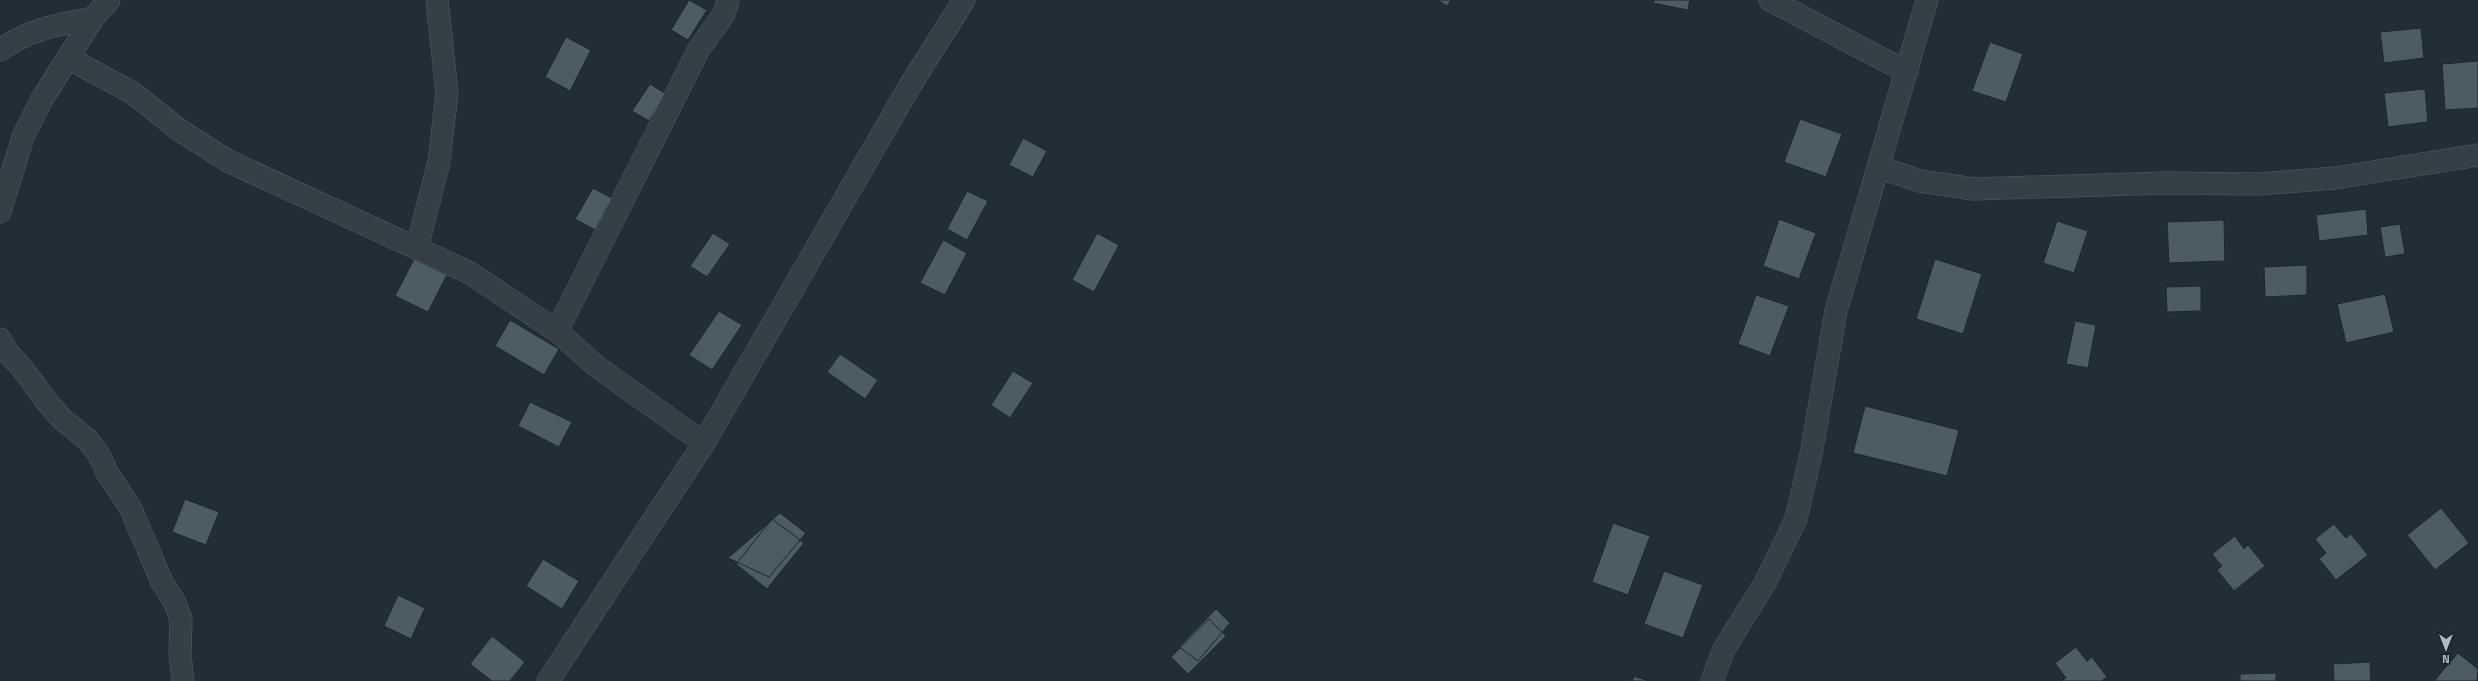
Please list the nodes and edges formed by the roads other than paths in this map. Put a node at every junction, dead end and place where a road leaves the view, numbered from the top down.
1 (109, 0) edge
2 (437, 0) edge
3 (728, 0) edge
4 (964, 0) edge
5 (1770, 0) edge
6 (1927, 0) edge
7 (92, 18) junction
8 (0, 50) edge
9 (68, 58) junction
10 (1907, 72) junction
11 (2478, 155) edge
12 (1880, 167) junction
13 (0, 212) edge
14 (417, 247) junction
15 (557, 331) junction
16 (0, 340) edge
17 (704, 443) junction
18 (183, 681) edge
19 (548, 681) edge
20 (1712, 681) edge

1 - 7 street
2 - 14 street
3 - 15 street
4 - 17 street
5 - 10 street
6 - 10 street
7 - 8 street
7 - 9 street
9 - 13 street
9 - 14 street
10 - 12 street
11 - 12 street
12 - 20 street
14 - 15 street
15 - 17 street
16 - 18 street
17 - 19 street

